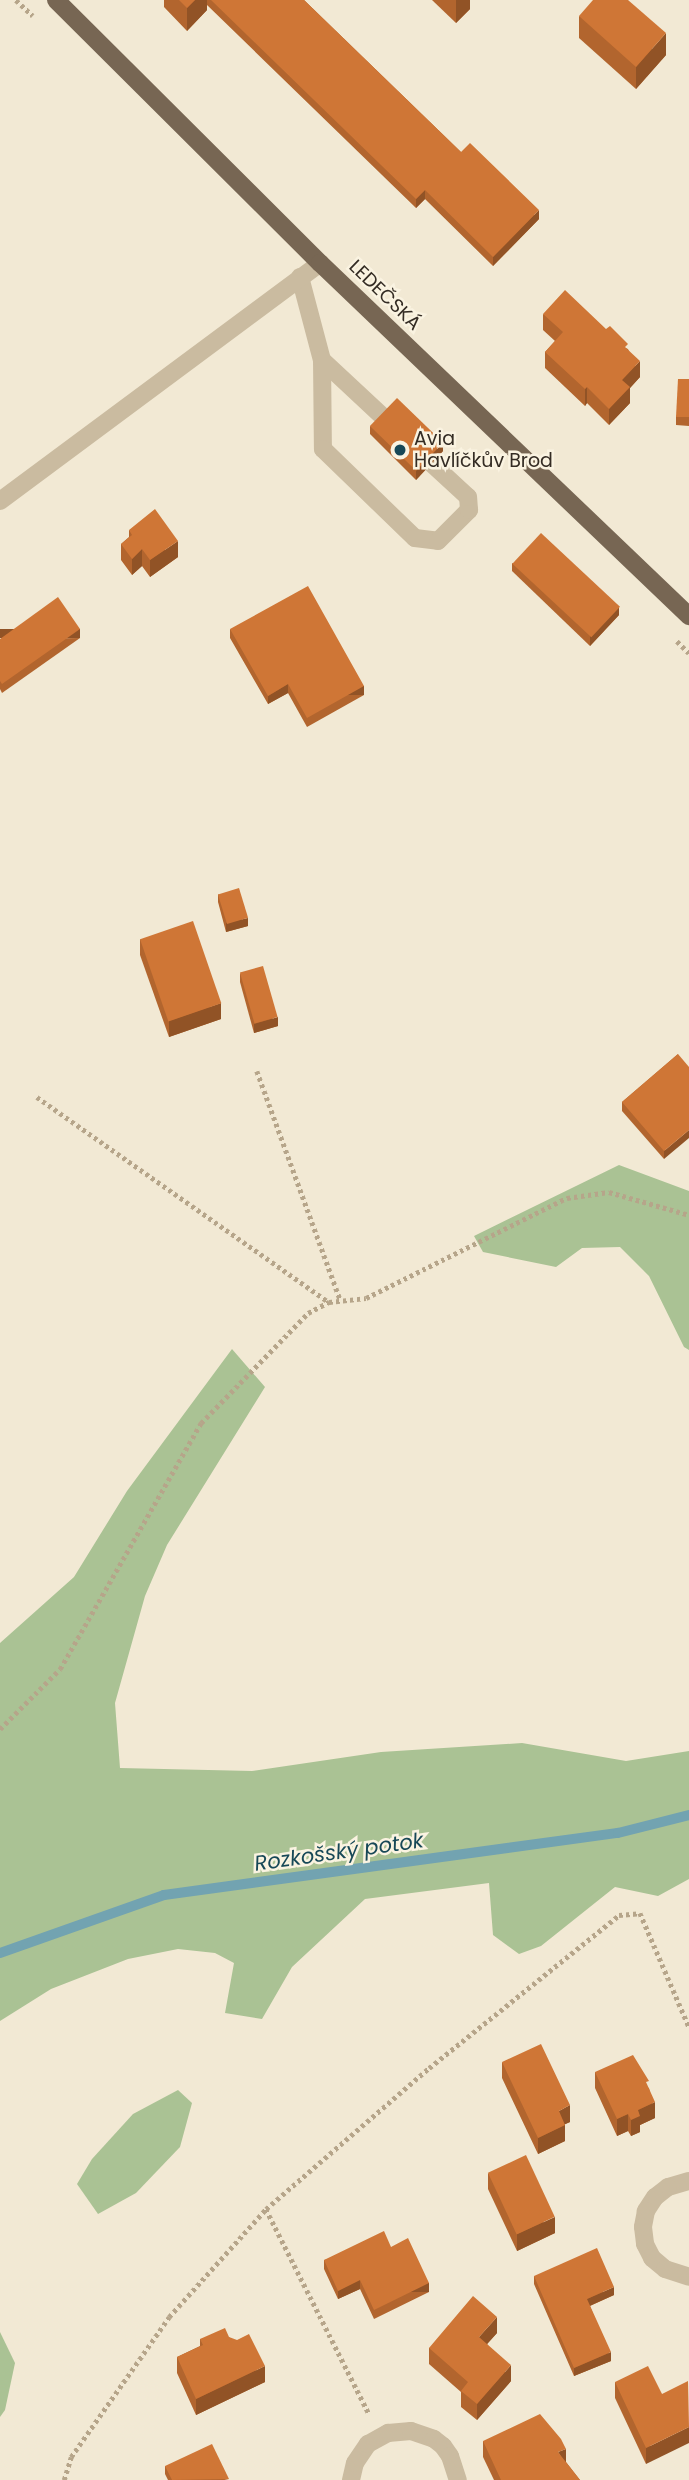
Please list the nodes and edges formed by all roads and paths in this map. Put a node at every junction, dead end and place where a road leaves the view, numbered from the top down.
1 (55, 0) edge
2 (320, 263) junction
3 (300, 277) junction
4 (322, 360) junction
5 (0, 500) edge
6 (689, 616) edge
7 (257, 1071) dead end
8 (37, 1097) dead end
9 (689, 1215) edge
10 (340, 1299) junction
11 (329, 1302) junction
12 (0, 1729) edge
13 (689, 2027) edge
14 (689, 2181) edge
15 (266, 2209) junction
16 (689, 2277) edge
17 (380, 2436) junction
18 (64, 2480) edge
19 (351, 2480) edge
20 (458, 2480) edge

1 - 2 main road, LEDEČSKÁ
2 - 3 street
2 - 6 main road, LEDEČSKÁ
3 - 4 street
3 - 5 street
4 - 4 street
7 - 10 path
8 - 11 path
9 - 10 path
10 - 11 path
11 - 12 path
13 - 15 path
14 - 16 street
15 - 17 path
15 - 18 path
17 - 19 street
17 - 20 street

